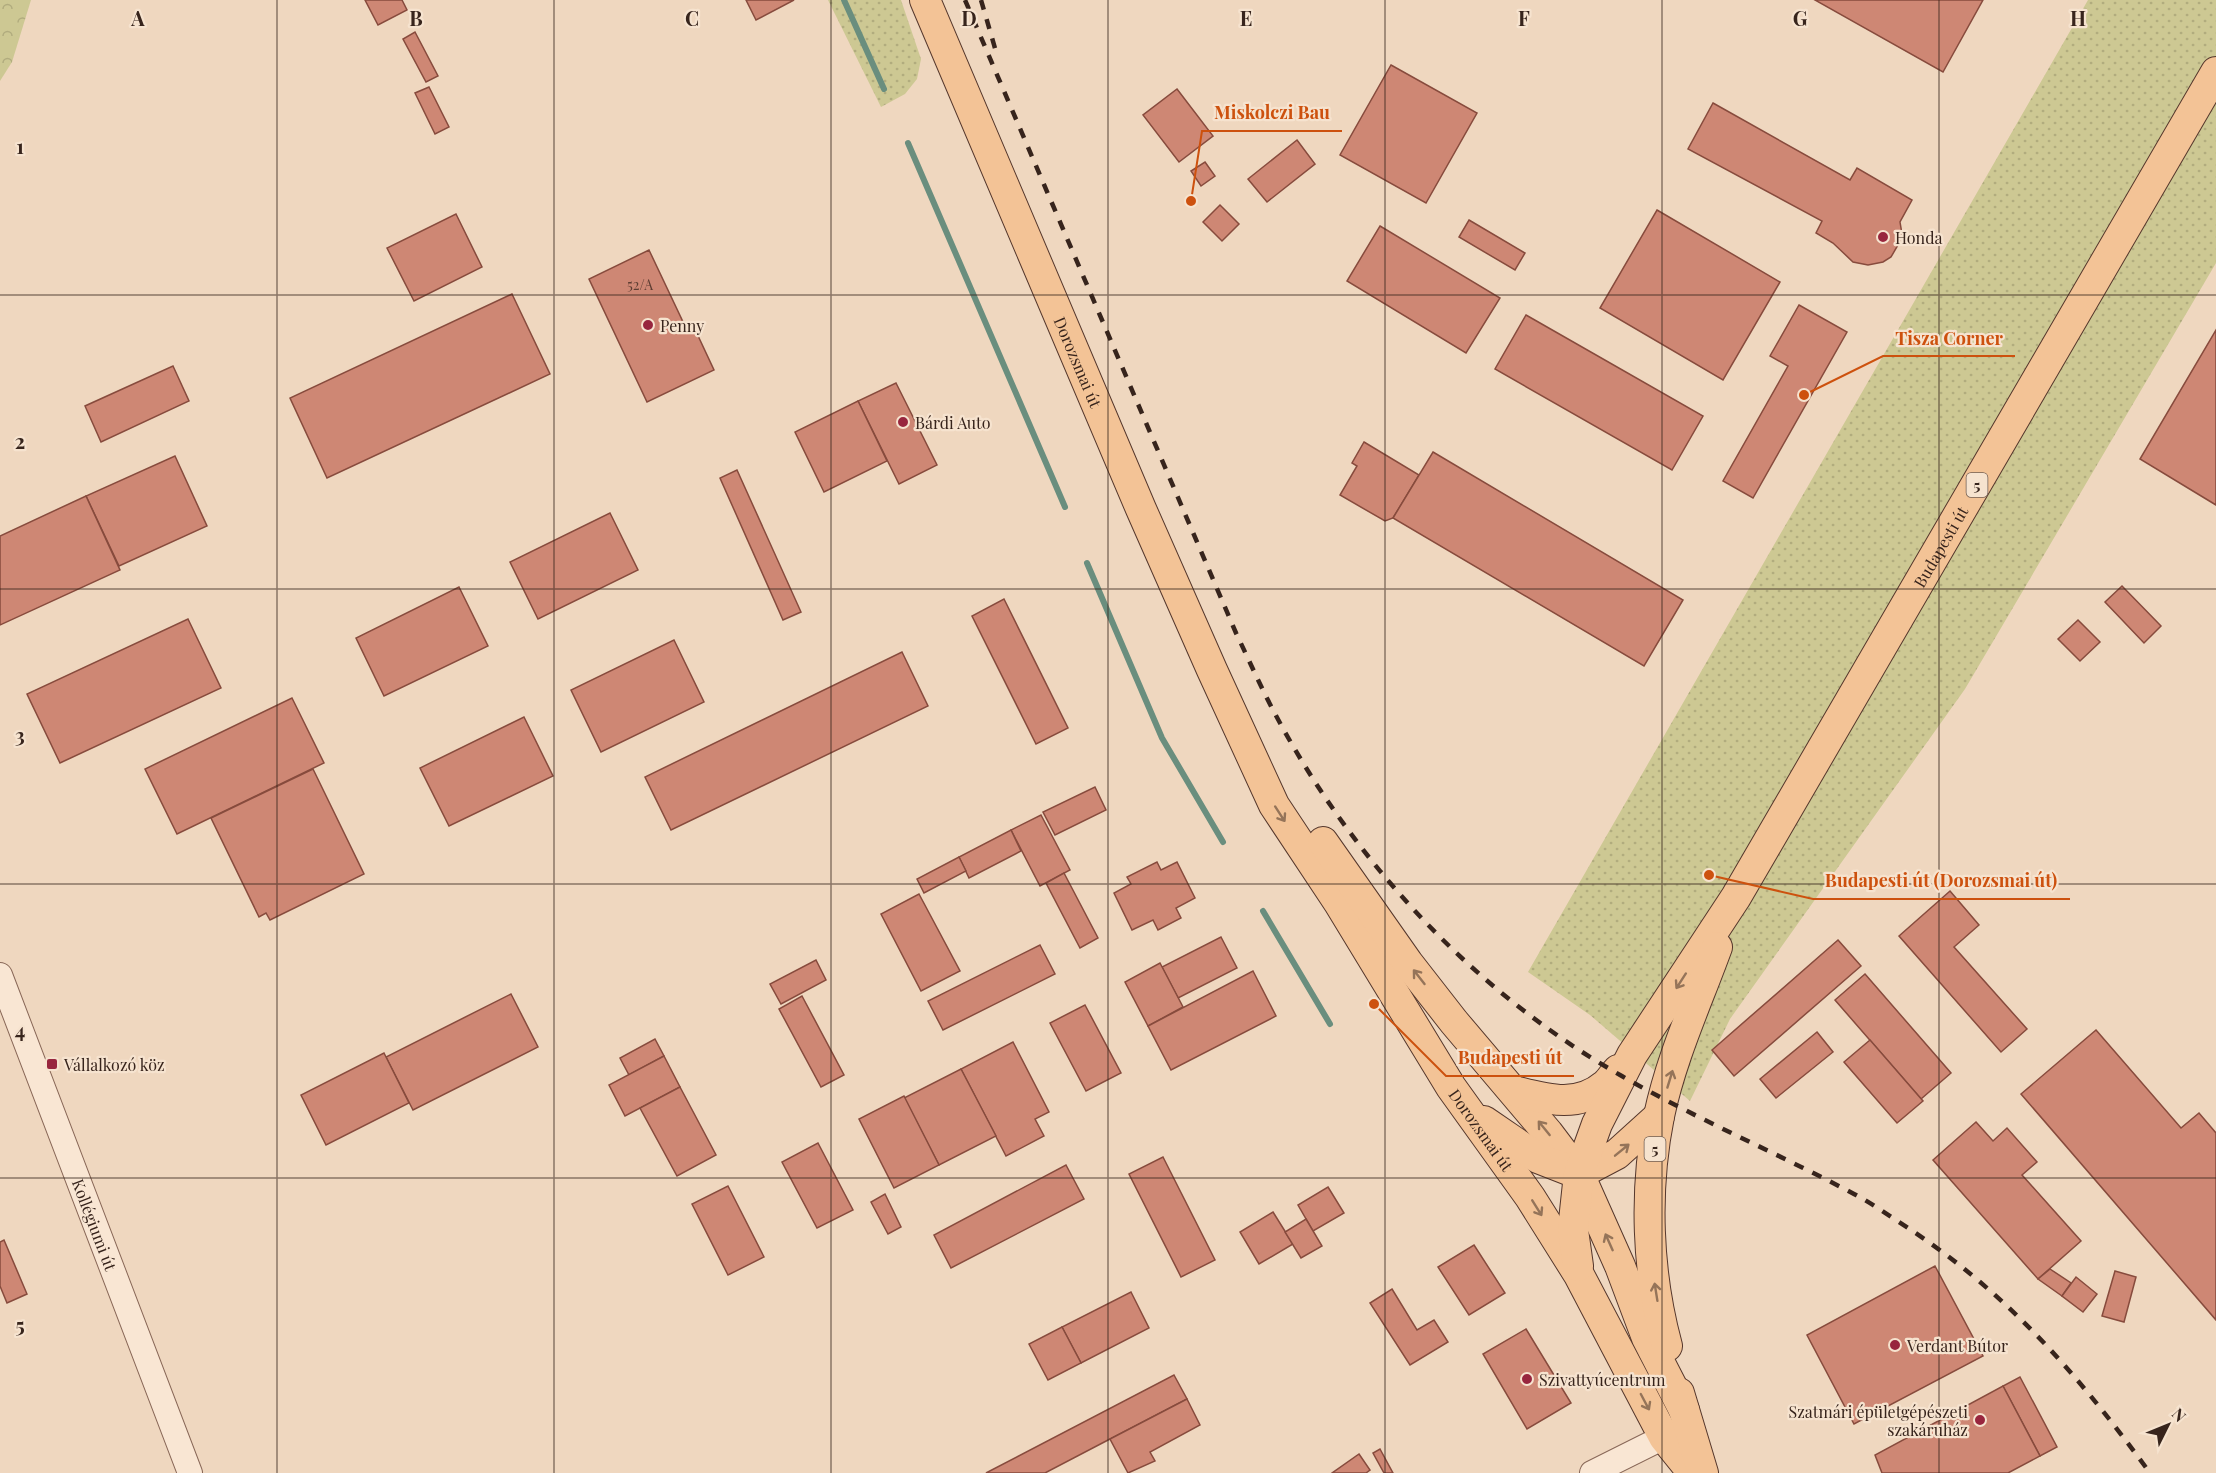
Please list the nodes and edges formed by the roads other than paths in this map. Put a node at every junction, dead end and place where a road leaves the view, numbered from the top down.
1 (925, 0) edge
2 (2216, 72) edge
3 (1236, 723) junction
4 (1736, 897) junction
5 (0, 975) edge
6 (1632, 1055) junction
7 (1514, 1091) junction
8 (1467, 1109) junction
9 (1659, 1116) junction
10 (1579, 1174) junction
11 (1579, 1275) junction
12 (1684, 1410) junction
13 (1664, 1437) junction
14 (190, 1473) edge
15 (1592, 1473) edge
16 (1694, 1473) edge
17 (1703, 1473) edge

1 - 3 main road, Dorozsmai út
2 - 4 main road, Budapesti út / 5
7 -> 3 main road, Dorozsmai út
3 -> 8 main road, Dorozsmai út
4 -> 6 main road, Budapesti út / 5
9 -> 4 main road, Budapesti út / 5
5 - 14 street, Kollégiumi út
6 - 7 main road
6 - 10 main road, Budapesti út / 5
10 -> 7 main road, Dorozsmai út
8 - 10 main road
8 -> 11 main road, Dorozsmai út
10 -> 9 main road
12 -> 9 main road, Budapesti út / 5
10 - 11 main road, Budapesti út / 5
12 -> 10 main road, Dorozsmai út
11 -> 13 main road, Dorozsmai út / 5
12 - 17 main road, Budapesti út / 5
13 - 15 street
13 - 16 main road, Dorozsmai út / 5

